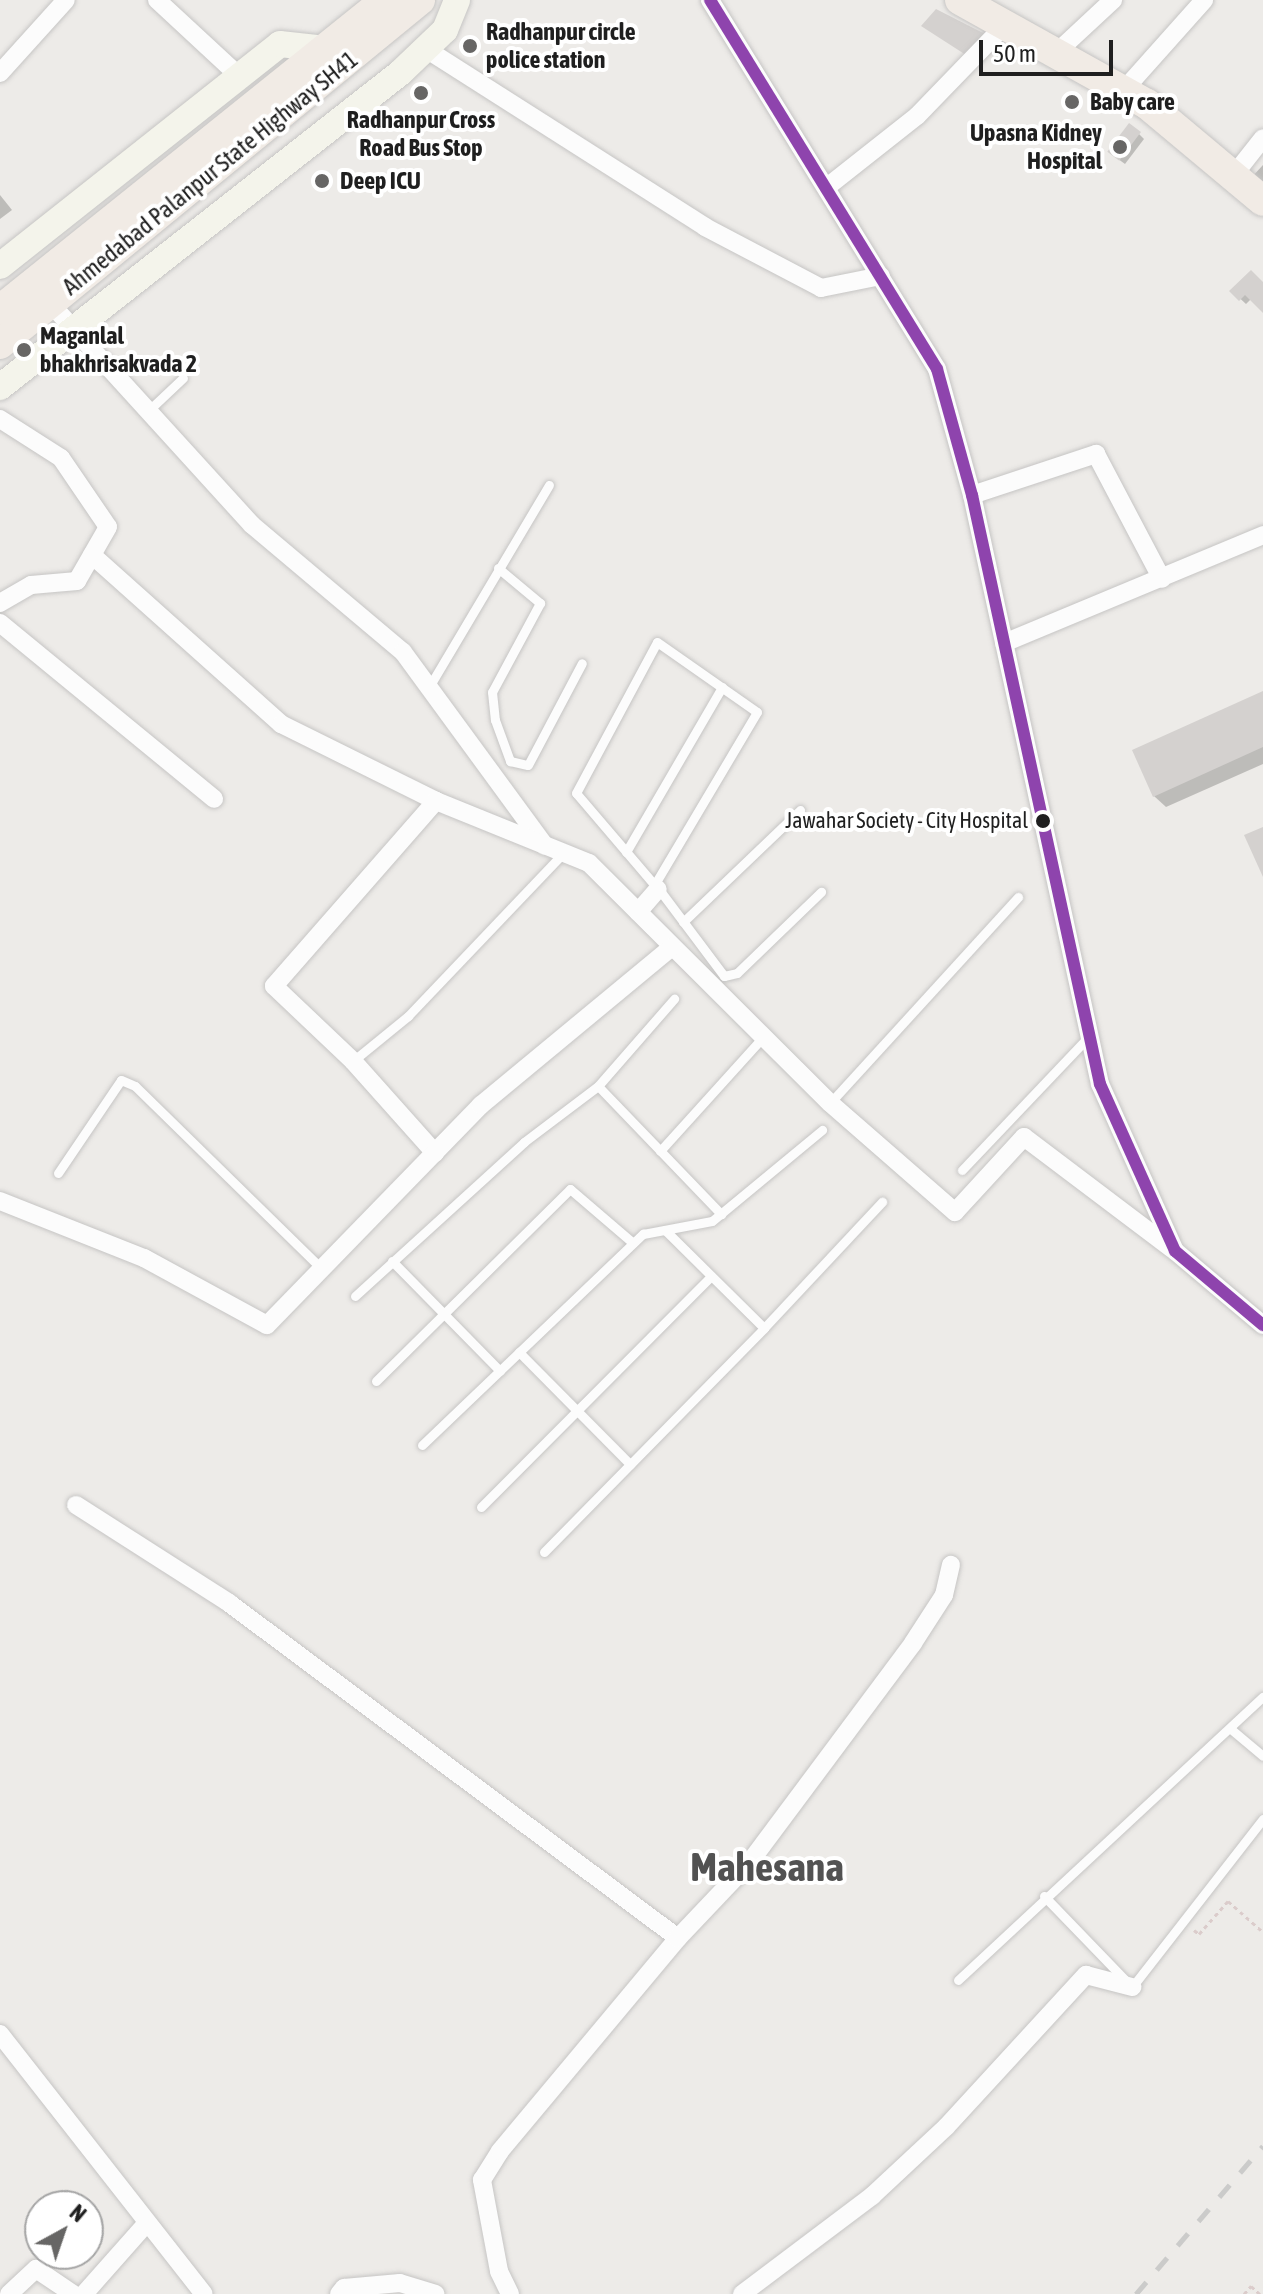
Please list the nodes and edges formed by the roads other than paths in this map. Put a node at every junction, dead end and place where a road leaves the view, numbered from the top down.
1 (66, 0) edge
2 (157, 0) edge
3 (420, 0) edge
4 (457, 0) edge
5 (710, 0) edge
6 (960, 0) edge
7 (1113, 0) edge
8 (1204, 0) edge
9 (384, 1) edge
10 (1005, 25) junction
11 (326, 49) junction
12 (426, 49) junction
13 (1056, 53) junction
14 (0, 73) edge
15 (239, 76) junction
16 (1123, 91) junction
17 (1263, 138) edge
18 (1233, 176) junction
19 (827, 187) junction
20 (1263, 201) edge
21 (0, 266) edge
22 (881, 276) junction
23 (50, 303) junction
24 (0, 310) edge
25 (73, 328) junction
26 (0, 344) edge
27 (183, 378) dead end
28 (0, 387) edge
29 (148, 411) junction
30 (0, 419) edge
31 (549, 485) dead end
32 (972, 495) junction
33 (1263, 535) edge
34 (92, 555) junction
35 (498, 568) junction
36 (1162, 579) junction
37 (0, 603) edge
38 (0, 623) edge
39 (1004, 643) junction
40 (582, 663) dead end
41 (429, 687) junction
42 (722, 687) junction
43 (214, 799) dead end
44 (436, 801) junction
45 (800, 810) dead end
46 (545, 846) junction
47 (626, 852) junction
48 (563, 853) junction
49 (658, 889) junction
50 (821, 892) dead end
51 (1018, 897) dead end
52 (638, 912) junction
53 (683, 922) junction
54 (672, 947) junction
55 (674, 999) dead end
56 (1090, 1036) junction
57 (763, 1037) junction
58 (353, 1061) junction
59 (598, 1086) junction
60 (830, 1103) junction
61 (822, 1130) dead end
62 (660, 1151) junction
63 (435, 1153) junction
64 (962, 1170) dead end
65 (58, 1173) dead end
66 (0, 1201) edge
67 (882, 1202) dead end
68 (721, 1214) junction
69 (665, 1230) junction
70 (633, 1243) junction
71 (1175, 1251) junction
72 (392, 1261) junction
73 (322, 1269) junction
74 (711, 1276) junction
75 (355, 1296) dead end
76 (444, 1314) junction
77 (1263, 1325) edge
78 (764, 1328) junction
79 (519, 1352) junction
80 (500, 1371) junction
81 (376, 1381) dead end
82 (577, 1411) junction
83 (422, 1445) dead end
84 (630, 1464) junction
85 (76, 1505) dead end
86 (481, 1507) dead end
87 (544, 1552) dead end
88 (951, 1565) dead end
89 (1263, 1697) edge
90 (1232, 1730) junction
91 (1263, 1756) edge
92 (1263, 1819) edge
93 (1044, 1896) junction
94 (678, 1938) junction
95 (958, 1980) dead end
96 (1132, 1987) junction
97 (0, 2034) edge
98 (146, 2224) junction
99 (9, 2294) edge
100 (73, 2294) edge
101 (84, 2294) edge
102 (204, 2294) edge
103 (339, 2294) edge
104 (435, 2294) edge
105 (510, 2294) edge
106 (742, 2294) edge

1 - 14 street
2 - 15 street
3 - 23 main road, Ahmedabad Palanpur State Highway SH41
4 - 12 street
5 - 19 street
6 - 10 main road
7 - 13 street
8 - 16 street
9 - 11 main road, Ahmedabad Palanpur State Highway SH41
10 - 13 main road
10 - 19 street
11 - 15 street
11 - 24 main road, Ahmedabad Palanpur State Highway SH41
12 - 22 street
12 - 25 street
13 - 16 main road
15 - 21 street
16 - 18 main road
17 - 18 street
18 - 20 main road
19 - 22 street
22 - 32 street
23 - 25 street
23 - 26 main road, Ahmedabad Palanpur State Highway SH41
25 - 28 street
25 - 29 street
27 - 29 lane
29 - 41 street
30 - 34 street
31 - 35 lane
32 - 36 street
32 - 39 street
33 - 36 street
34 - 37 street
34 - 44 street
35 - 40 lane
35 - 41 lane
36 - 39 street
38 - 43 street
39 - 56 street
41 - 46 street
42 - 47 lane
42 - 47 lane
42 - 49 lane
44 - 46 street
44 - 58 street
45 - 53 lane
46 - 48 street
47 - 49 lane
48 - 52 street
48 - 58 lane
49 - 52 street
49 - 53 lane
50 - 53 lane
51 - 60 lane
52 - 54 street
54 - 57 street
54 - 63 street
55 - 59 lane
56 - 64 lane
56 - 71 street
57 - 60 street
57 - 62 lane
58 - 63 street
59 - 62 lane
59 - 72 lane
60 - 71 street
61 - 68 lane
62 - 68 lane
63 - 73 street
65 - 73 lane
66 - 73 street
67 - 78 lane
68 - 69 lane
69 - 70 lane
69 - 74 lane
70 - 76 lane
70 - 79 lane
71 - 77 street
72 - 75 lane
72 - 76 lane
74 - 78 lane
74 - 82 lane
76 - 80 lane
76 - 81 lane
78 - 84 lane
79 - 80 lane
79 - 82 lane
80 - 83 lane
82 - 84 lane
82 - 86 lane
84 - 87 lane
85 - 94 street
88 - 94 street
89 - 90 lane
90 - 91 lane
90 - 93 lane
92 - 96 lane
93 - 95 lane
93 - 96 lane
94 - 105 street
96 - 106 street
97 - 98 street
98 - 101 street
98 - 102 street
99 - 100 street
103 - 104 street

